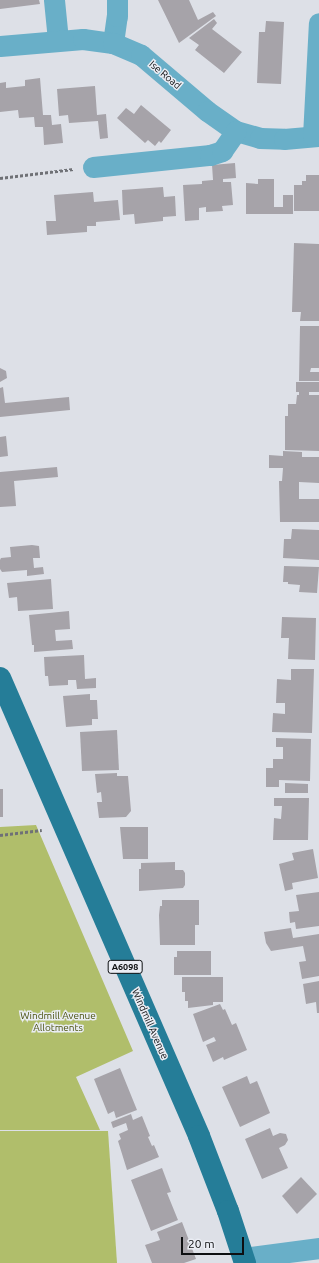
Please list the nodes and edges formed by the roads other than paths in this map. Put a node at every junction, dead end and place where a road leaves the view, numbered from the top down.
1 (54, 0) edge
2 (117, 0) edge
3 (319, 23) edge
4 (58, 40) junction
5 (113, 43) junction
6 (0, 46) edge
7 (236, 131) junction
8 (316, 136) edge
9 (93, 167) road end
10 (0, 678) edge
11 (308, 1253) edge
12 (244, 1260) edge

1 - 4 street
2 - 5 street
3 - 8 street
4 - 5 street, Ise Road
4 - 6 street, Ise Road
5 - 7 street, Ise Road
7 - 8 street, Ise Road
7 - 9 street
10 - 12 main road, Windmill Avenue / A6098
11 - 12 street

